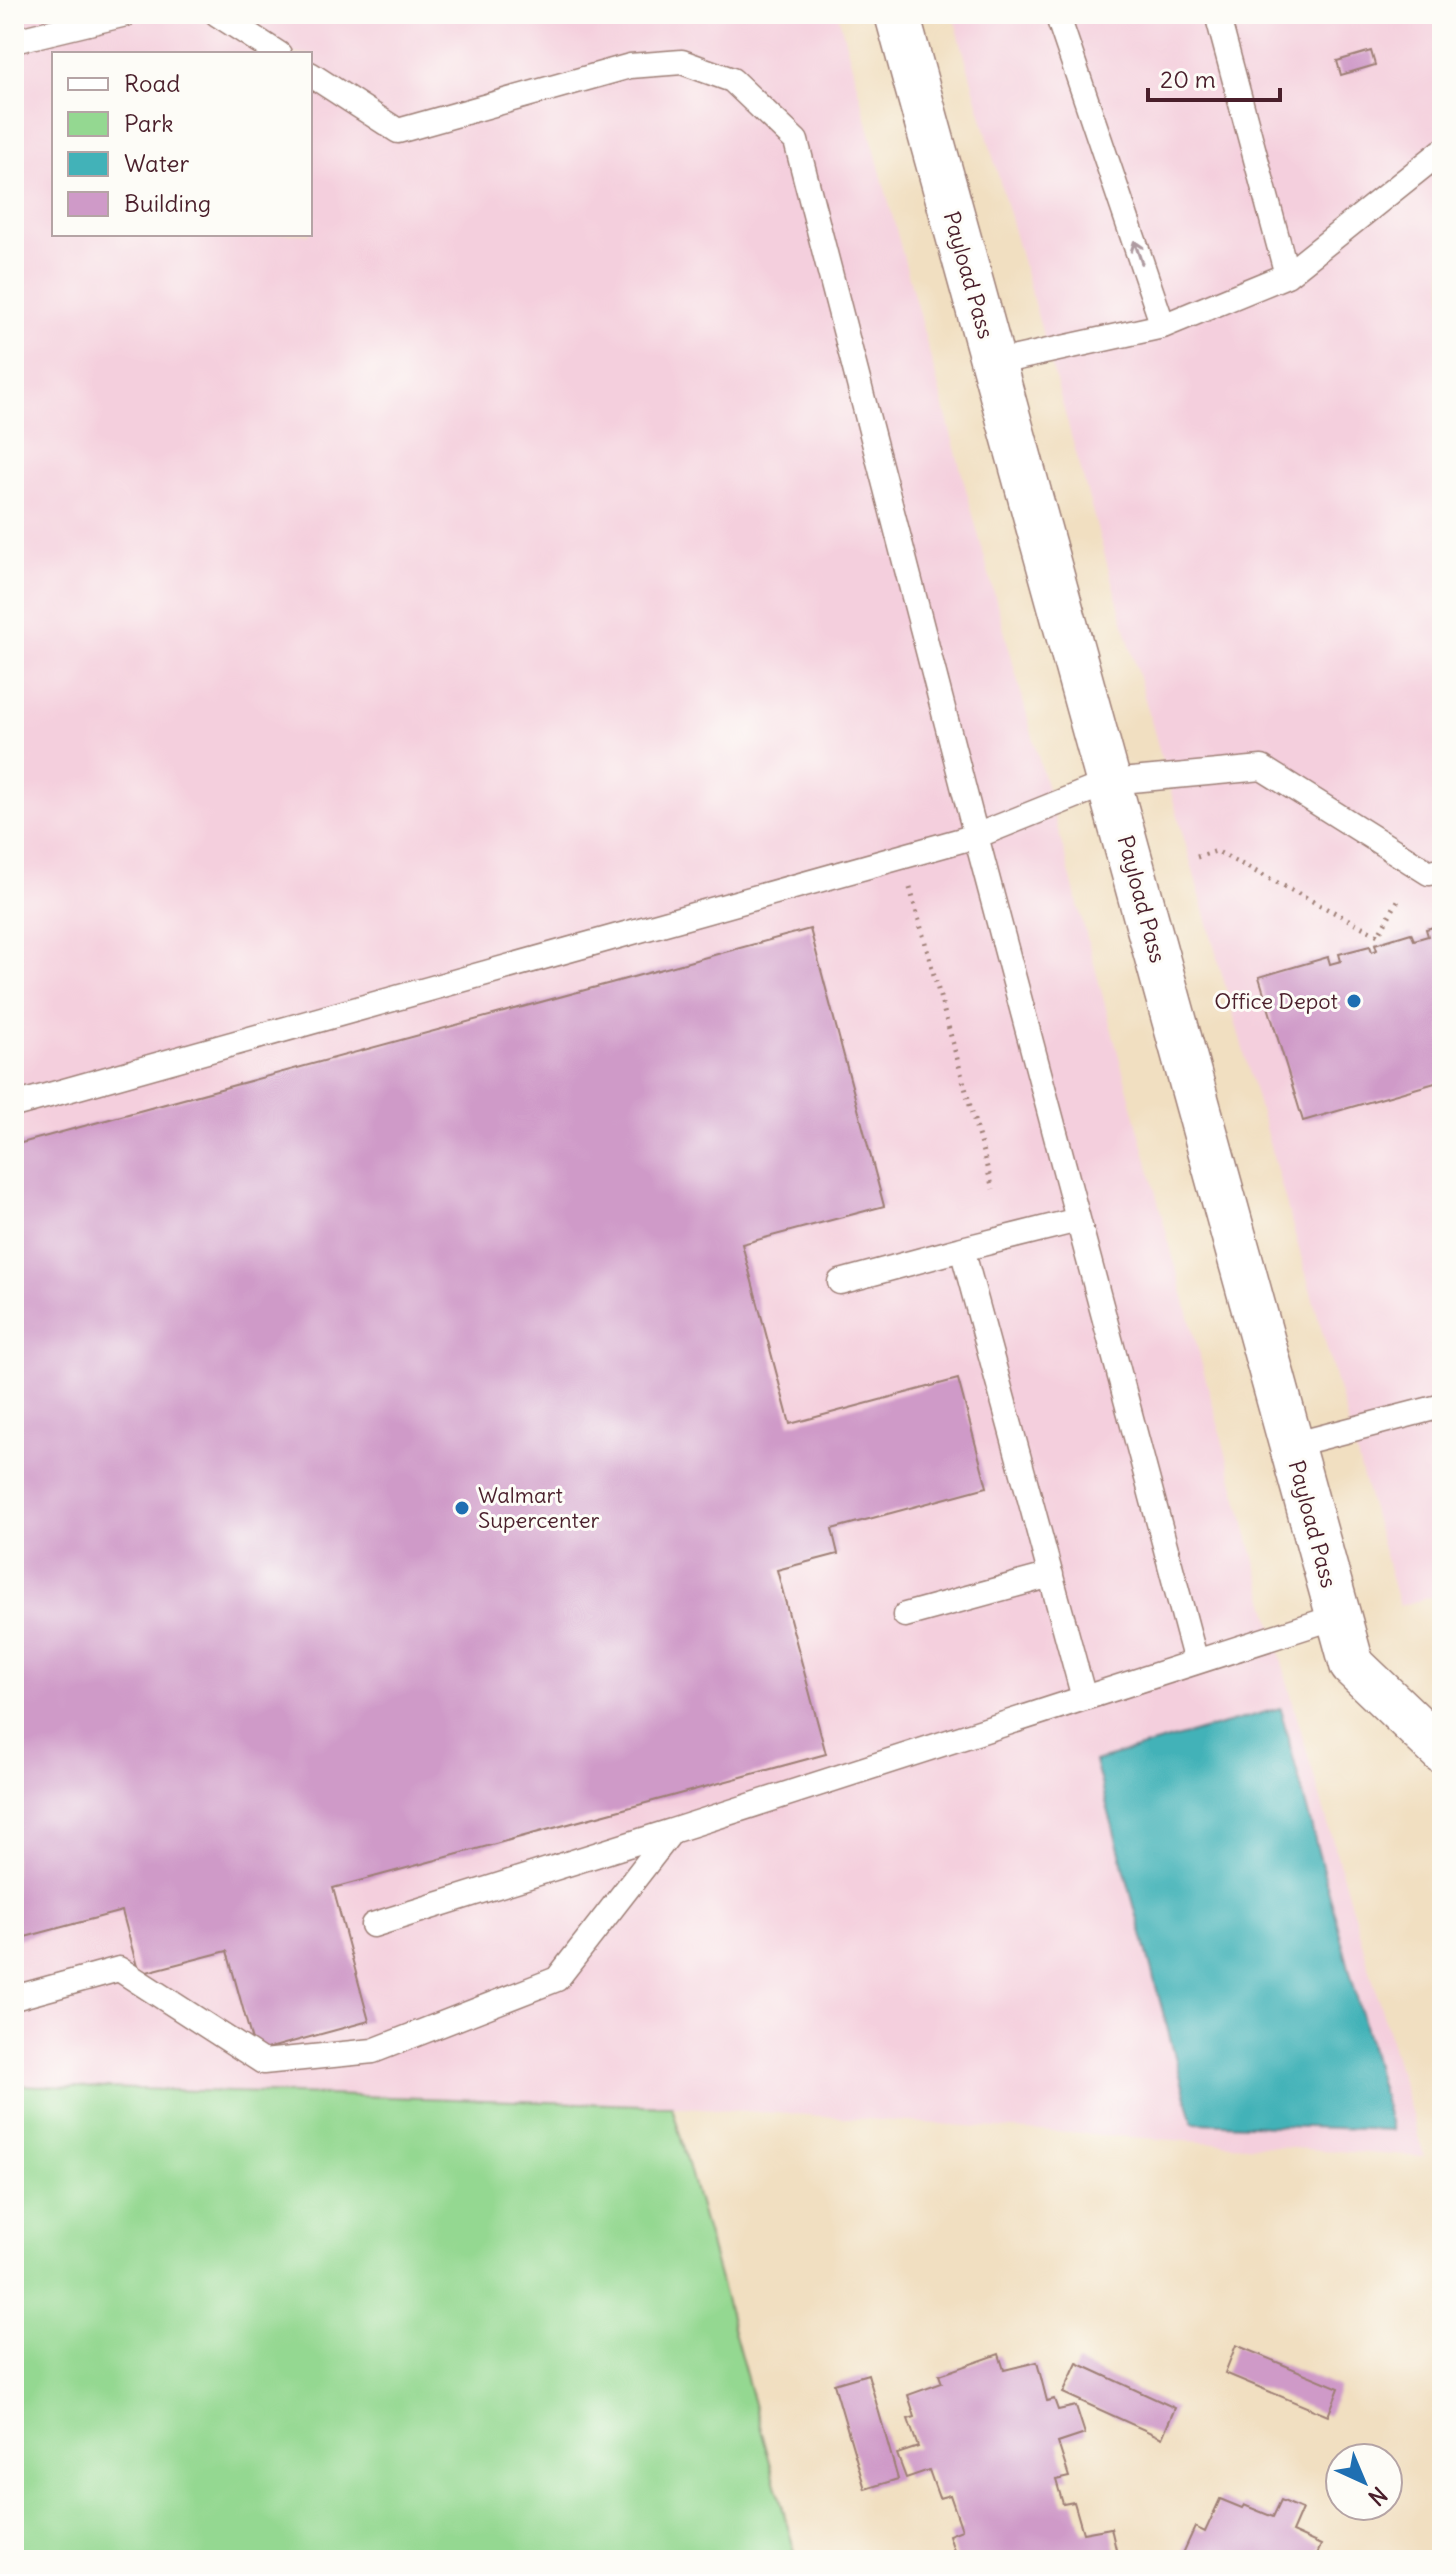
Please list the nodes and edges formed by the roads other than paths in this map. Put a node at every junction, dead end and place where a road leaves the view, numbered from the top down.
1 (126, 14) edge
2 (217, 14) edge
3 (897, 14) edge
4 (1057, 14) edge
5 (1217, 14) edge
6 (14, 41) edge
7 (276, 52) edge
8 (312, 75) edge
9 (1442, 151) edge
10 (1287, 275) junction
11 (1163, 326) junction
12 (994, 363) junction
13 (1110, 782) junction
14 (976, 836) junction
15 (1442, 869) edge
16 (14, 1105) edge
17 (1078, 1220) junction
18 (962, 1249) junction
19 (840, 1282) dead end
20 (1442, 1406) edge
21 (1292, 1445) junction
22 (1051, 1575) junction
23 (905, 1615) dead end
24 (1339, 1616) junction
25 (1196, 1662) junction
26 (1084, 1698) junction
27 (1442, 1751) edge
28 (672, 1831) junction
29 (373, 1925) dead end
30 (14, 1998) edge

1 - 6 lane
2 - 7 lane
3 - 12 street, Payload Pass
11 -> 4 lane
5 - 10 lane
8 - 14 lane
9 - 10 lane
10 - 11 lane
11 - 12 lane
12 - 13 street, Payload Pass
13 - 14 lane
13 - 15 lane
13 - 21 street, Payload Pass
14 - 16 lane
14 - 17 lane
17 - 18 lane
17 - 25 lane
18 - 19 lane
18 - 22 lane
20 - 21 lane
21 - 24 street, Payload Pass
22 - 23 lane
22 - 26 lane
24 - 25 lane
24 - 27 street, Payload Pass
25 - 26 lane
26 - 28 lane
28 - 29 lane
28 - 30 lane

